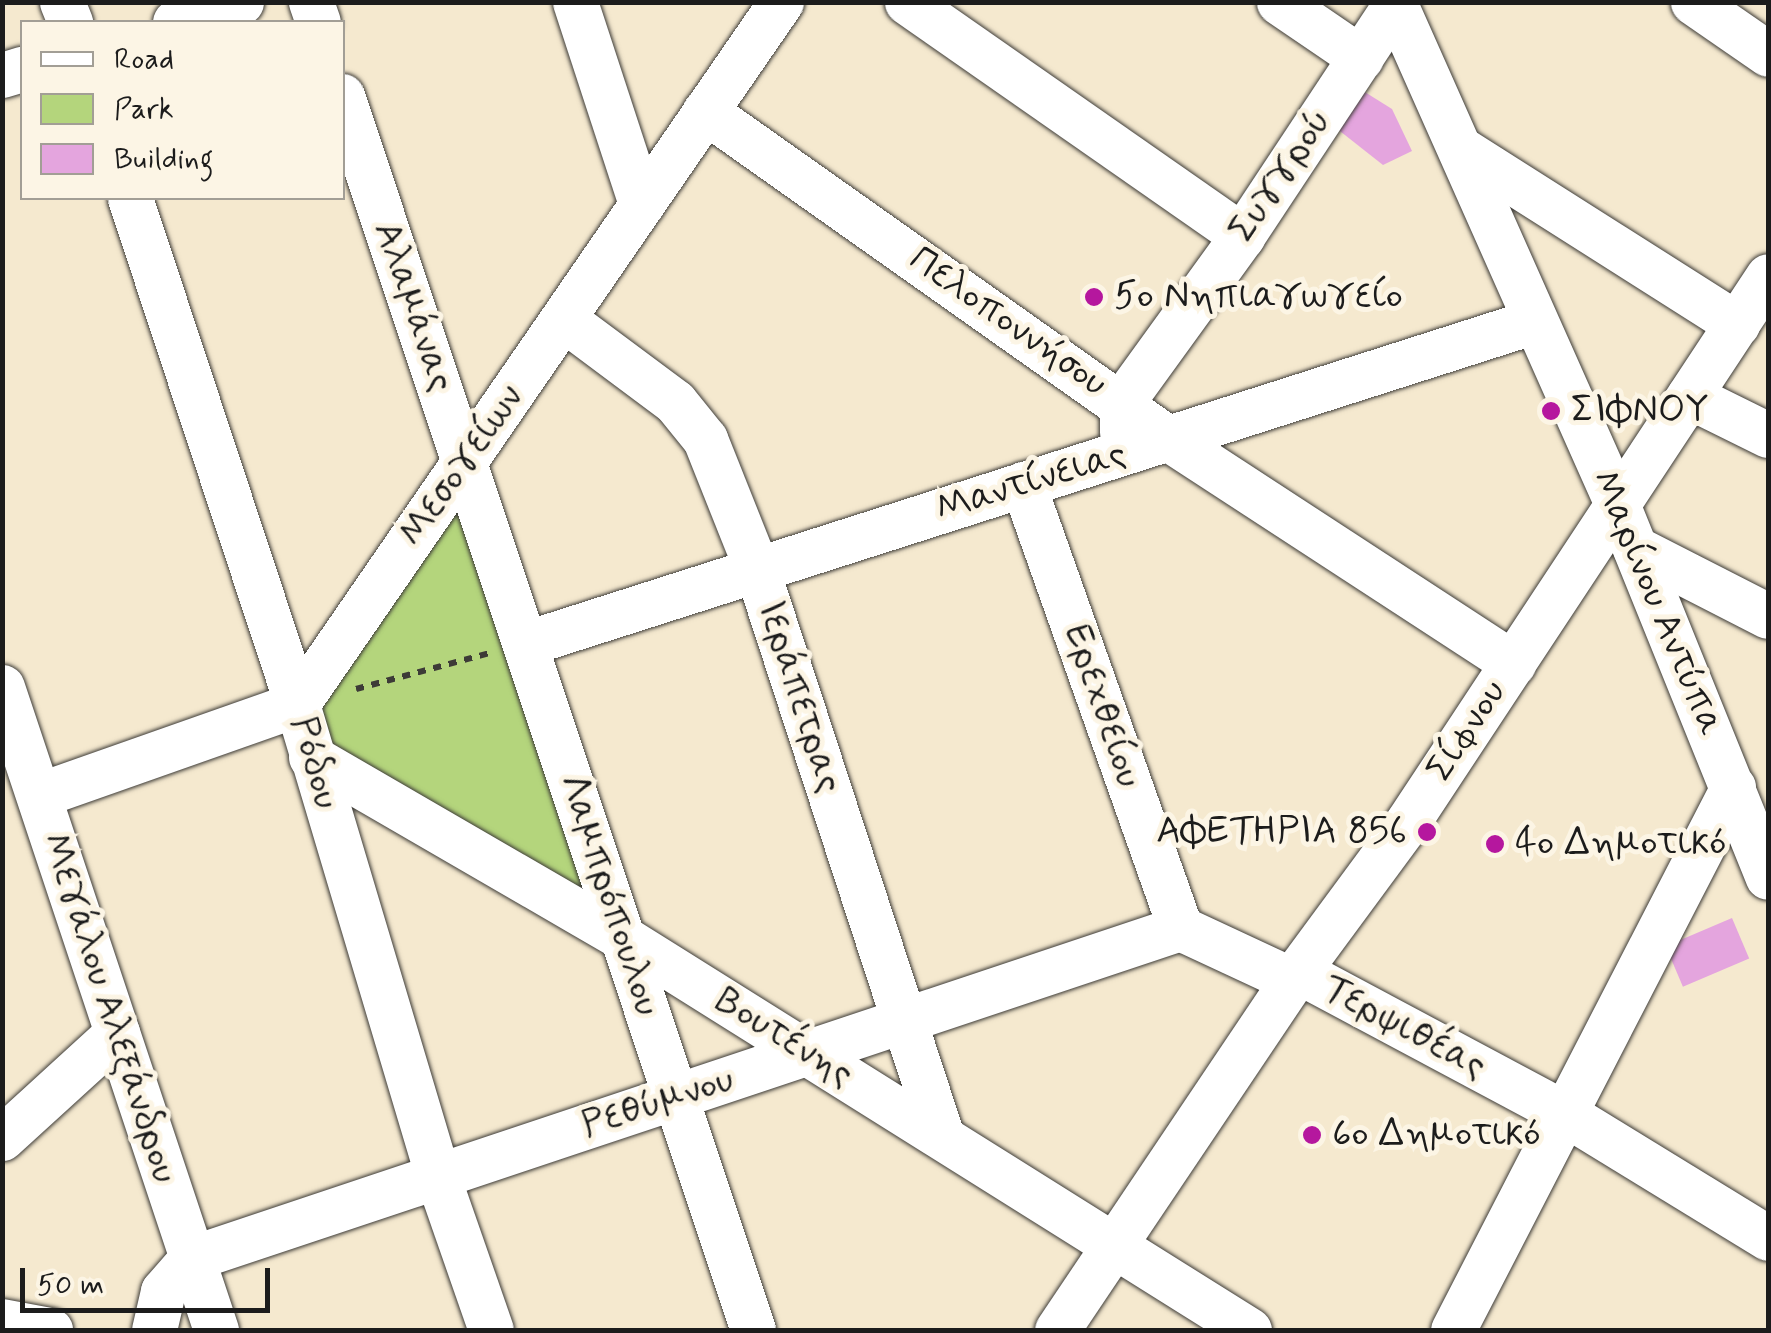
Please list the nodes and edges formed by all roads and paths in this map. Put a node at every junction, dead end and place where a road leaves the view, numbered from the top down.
1 (241, 2) edge
2 (574, 2) edge
3 (780, 2) edge
4 (906, 2) edge
5 (1280, 2) edge
6 (1693, 2) edge
7 (1395, 3) edge
8 (182, 20) edge
9 (1768, 54) edge
10 (1361, 58) junction
11 (345, 105) edge
12 (705, 112) junction
13 (1462, 149) junction
14 (131, 200) edge
15 (641, 204) junction
16 (1242, 236) junction
17 (1768, 276) edge
18 (565, 320) junction
19 (1535, 321) junction
20 (1737, 324) junction
21 (1689, 396) junction
22 (1122, 402) junction
23 (1768, 435) edge
24 (1169, 438) junction
25 (1124, 454) junction
26 (464, 460) junction
27 (1023, 484) junction
28 (1618, 504) junction
29 (1635, 548) junction
30 (757, 570) junction
31 (1768, 616) edge
32 (527, 643) junction
33 (1512, 663) junction
34 (2, 686) edge
35 (297, 704) junction
36 (11, 740) edge
37 (312, 757) junction
38 (1733, 787) junction
39 (39, 795) junction
40 (1766, 865) edge
41 (1180, 928) junction
42 (622, 937) junction
43 (1295, 976) junction
44 (905, 1018) junction
45 (118, 1034) junction
46 (808, 1053) junction
47 (676, 1097) junction
48 (1564, 1114) junction
49 (941, 1134) junction
50 (2, 1138) edge
51 (437, 1175) junction
52 (1768, 1238) edge
53 (1112, 1246) junction
54 (192, 1258) junction
55 (2, 1321) edge
56 (50, 1330) edge
57 (154, 1330) edge
58 (216, 1330) edge
59 (491, 1330) edge
60 (754, 1330) edge
61 (1057, 1330) edge
62 (1250, 1330) edge
63 (1453, 1330) edge

1 - 8 street
2 - 15 street
3 - 12 street, Μεσογείων
4 - 16 street
5 - 10 street
6 - 9 street
7 - 10 street, Συγγρού
7 - 13 street, Μαρίνου Αντύπα
10 - 16 street, Συγγρού
11 - 26 street, Αλαμάνας
12 - 15 street, Μεσογείων
12 - 22 street, Πελοποννήσου
13 - 19 street, Μαρίνου Αντύπα
13 - 20 street
14 - 35 street, Ρόδου
15 - 18 street, Μεσογείων
16 - 22 street, Συγγρού
17 - 20 street, Σίφνου
18 - 26 street, Μεσογείων
18 - 30 street, Ιεράπετρας
19 - 24 street, Μαντίνειας
19 - 28 street, Μαρίνου Αντύπα
20 - 21 street, Σίφνου
21 - 23 street
21 - 28 street, Σίφνου
22 - 24 street, Πελοποννήσου
22 - 25 street
24 - 25 street, Μαντίνειας
24 - 33 street, Πελοποννήσου
25 - 27 street, Μαντίνειας
26 - 32 street, Λαμπρόπουλου
26 - 35 street, Μεσογείων
27 - 30 street, Μαντίνειας
27 - 41 street, Ερεχθείου
28 - 29 street, Μαρίνου Αντύπα
28 - 33 street, Σίφνου
29 - 31 street
29 - 38 street, Μαρίνου Αντύπα
30 - 32 street, Μαντίνειας
30 - 44 street, Ιεράπετρας
32 - 35 path
32 - 42 street, Λαμπρόπουλου
33 - 43 street, Σίφνου
34 - 36 street, Μεγάλου Αλεξάνδρου
35 - 37 street, Ρόδου
35 - 39 street
36 - 39 street, Μεγάλου Αλεξάνδρου
37 - 42 street, Βουτένης
37 - 51 street, Ρόδου
38 - 40 street, Μαρίνου Αντύπα
38 - 48 street
39 - 45 street, Μεγάλου Αλεξάνδρου
41 - 43 street, Τερψιθέας
41 - 44 street, Ρεθύμνου
42 - 46 street, Βουτένης
42 - 47 street, Λαμπρόπουλου
43 - 48 street, Τερψιθέας
43 - 53 street, Σίφνου
44 - 46 street, Ρεθύμνου
44 - 49 street, Ιεράπετρας
45 - 50 street
45 - 54 street, Μεγάλου Αλεξάνδρου
46 - 47 street, Ρεθύμνου
46 - 49 street, Βουτένης
47 - 51 street, Ρεθύμνου
47 - 60 street, Λαμπρόπουλου
48 - 52 street, Τερψιθέας
48 - 63 street
49 - 53 street, Βουτένης
51 - 54 street, Ρεθύμνου
51 - 59 street, Ρόδου
53 - 61 street, Σίφνου
53 - 62 street, Βουτένης
54 - 57 street
54 - 58 street, Μεγάλου Αλεξάνδρου
55 - 56 street

